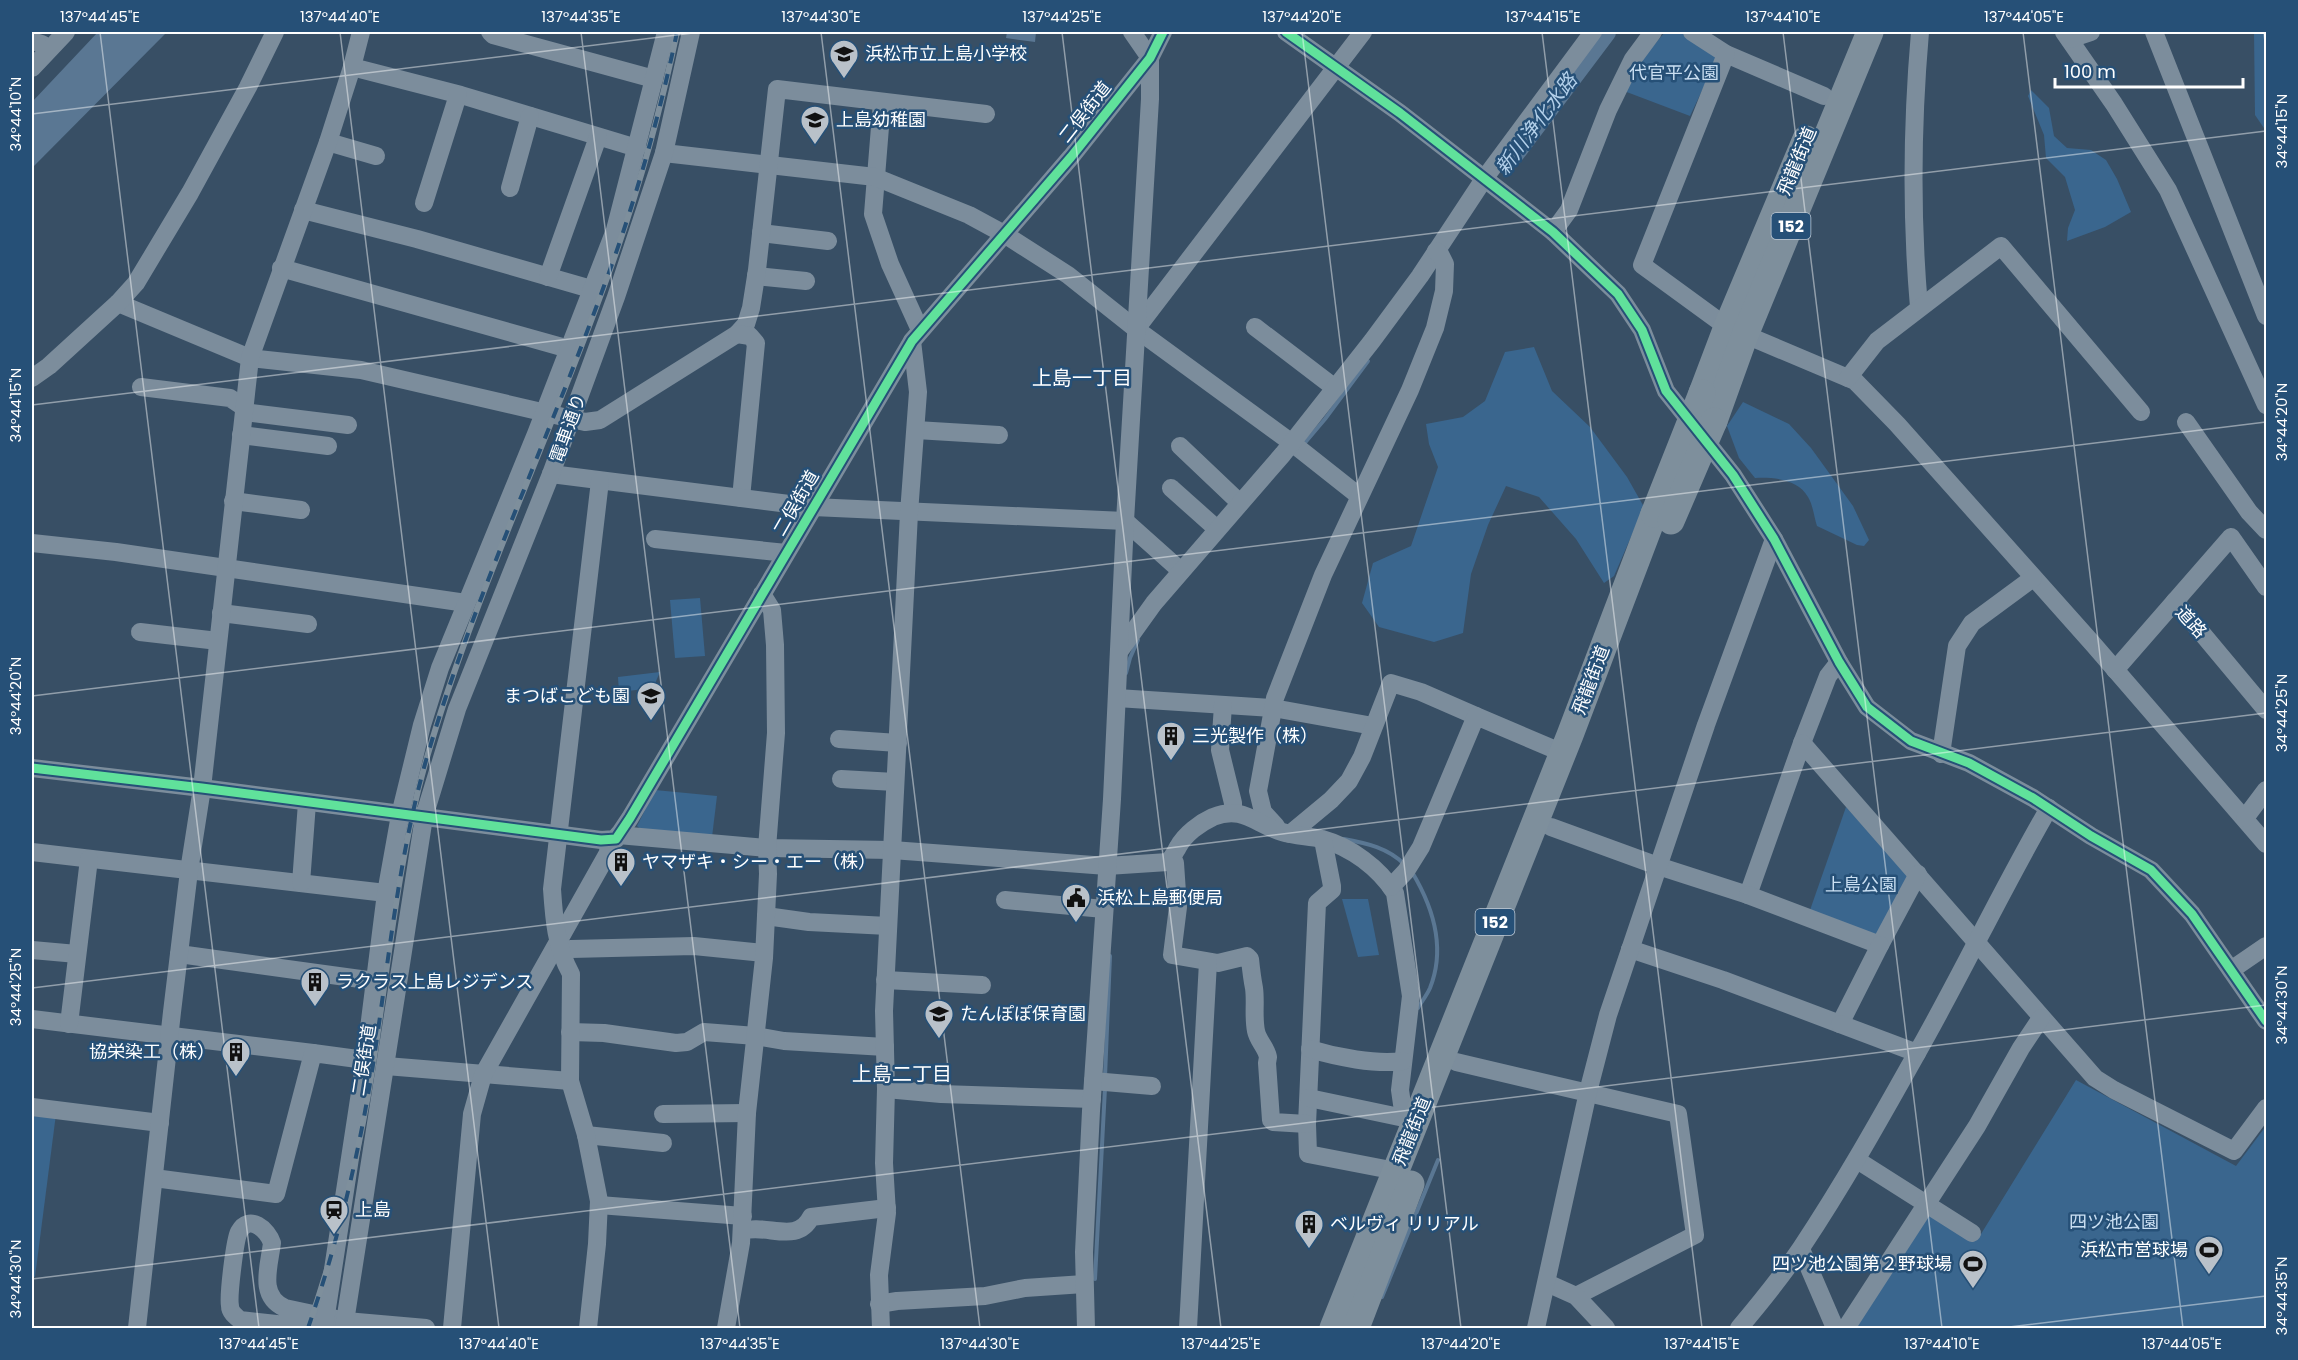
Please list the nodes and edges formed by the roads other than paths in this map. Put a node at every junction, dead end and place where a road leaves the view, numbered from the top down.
1 (66, 32) edge
2 (275, 32) edge
3 (361, 32) edge
4 (490, 32) edge
5 (666, 32) edge
6 (691, 32) edge
7 (1132, 32) edge
8 (1163, 32) edge
9 (1286, 32) edge
10 (1363, 32) edge
11 (1593, 32) edge
12 (1653, 32) edge
13 (1692, 32) edge
14 (1850, 32) edge
15 (1870, 32) edge
16 (1920, 32) edge
17 (2091, 32) edge
18 (2154, 32) edge
19 (2067, 35) edge
20 (1726, 54) junction
21 (1149, 58) junction
22 (352, 67) junction
23 (32, 68) edge
24 (1336, 69) junction
25 (654, 79) junction
26 (458, 95) junction
27 (1824, 96) junction
28 (882, 102) junction
29 (986, 114) dead end
30 (530, 116) junction
31 (598, 137) junction
32 (328, 142) junction
33 (637, 148) junction
34 (664, 153) junction
35 (376, 156) dead end
36 (767, 165) junction
37 (875, 177) junction
38 (1490, 183) junction
39 (510, 188) dead end
40 (424, 203) dead end
41 (303, 210) junction
42 (1553, 232) junction
43 (761, 234) junction
44 (1004, 234) junction
45 (828, 241) dead end
46 (1440, 257) junction
47 (281, 268) junction
48 (756, 276) junction
49 (548, 277) junction
50 (806, 281) dead end
51 (591, 289) junction
52 (118, 303) junction
53 (1919, 307) junction
54 (2266, 316) edge
55 (1255, 327) dead end
56 (1136, 329) junction
57 (1736, 331) junction
58 (737, 334) junction
59 (916, 336) junction
60 (569, 349) junction
61 (250, 358) junction
62 (32, 378) edge
63 (1848, 378) junction
64 (2262, 384) edge
65 (141, 387) dead end
66 (1335, 388) junction
67 (2266, 405) edge
68 (244, 410) junction
69 (545, 411) junction
70 (2141, 412) dead end
71 (572, 418) junction
72 (2186, 422) dead end
73 (348, 425) dead end
74 (916, 430) junction
75 (241, 435) junction
76 (999, 435) dead end
77 (328, 446) dead end
78 (1180, 446) dead end
79 (1296, 446) junction
80 (550, 474) junction
81 (600, 481) junction
82 (1171, 488) dead end
83 (1359, 496) junction
84 (741, 498) junction
85 (233, 501) junction
86 (1240, 503) junction
87 (813, 507) junction
88 (300, 510) dead end
89 (909, 513) junction
90 (1663, 517) junction
91 (1125, 521) junction
92 (1217, 529) junction
93 (2266, 530) edge
94 (655, 539) dead end
95 (1774, 539) junction
96 (32, 543) edge
97 (786, 554) junction
98 (225, 569) junction
99 (1181, 571) junction
100 (2033, 578) junction
101 (2266, 587) edge
102 (762, 594) junction
103 (2175, 601) junction
104 (466, 603) junction
105 (221, 613) junction
106 (308, 624) dead end
107 (140, 632) dead end
108 (218, 641) junction
109 (1120, 649) junction
110 (1839, 662) junction
111 (2115, 670) junction
112 (1122, 698) junction
113 (1223, 705) junction
114 (1273, 708) junction
115 (2266, 710) edge
116 (1476, 716) junction
117 (1373, 726) junction
118 (839, 739) dead end
119 (898, 743) junction
120 (1802, 743) junction
121 (1563, 753) junction
122 (1941, 754) junction
123 (32, 768) edge
124 (841, 779) dead end
125 (896, 782) junction
126 (202, 788) junction
127 (2266, 790) edge
128 (307, 803) junction
129 (2049, 808) junction
130 (1233, 813) junction
131 (400, 815) junction
132 (424, 818) junction
133 (2245, 818) junction
134 (1551, 827) junction
135 (1287, 833) junction
136 (558, 835) junction
137 (614, 838) junction
138 (1323, 840) junction
139 (2266, 844) edge
140 (767, 848) junction
141 (892, 850) junction
142 (32, 852) edge
143 (1172, 858) junction
144 (89, 859) junction
145 (1113, 865) junction
146 (1658, 866) junction
147 (189, 872) junction
148 (1914, 880) junction
149 (301, 882) junction
150 (1391, 887) junction
151 (386, 893) junction
152 (1748, 896) junction
153 (1005, 900) dead end
154 (1104, 909) junction
155 (766, 916) junction
156 (888, 926) junction
157 (1880, 945) junction
158 (2266, 946) edge
159 (559, 947) junction
160 (1974, 947) junction
161 (1630, 949) junction
162 (32, 950) edge
163 (764, 953) junction
164 (77, 954) junction
165 (179, 954) junction
166 (1208, 962) junction
167 (2230, 970) junction
168 (885, 980) junction
169 (375, 981) junction
170 (982, 985) dead end
171 (32, 1019) edge
172 (2266, 1021) edge
173 (2038, 1023) junction
174 (69, 1024) junction
175 (1840, 1024) junction
176 (570, 1032) junction
177 (171, 1036) junction
178 (756, 1036) junction
179 (885, 1047) junction
180 (1310, 1049) junction
181 (313, 1053) junction
182 (1917, 1053) junction
183 (365, 1060) junction
184 (1402, 1061) junction
185 (1456, 1062) junction
186 (386, 1066) junction
187 (483, 1075) junction
188 (570, 1082) junction
189 (1099, 1086) junction
190 (1152, 1086) dead end
191 (886, 1089) junction
192 (1588, 1092) junction
193 (1309, 1098) junction
194 (32, 1107) edge
195 (2266, 1108) edge
196 (747, 1113) junction
197 (663, 1114) dead end
198 (1409, 1122) junction
199 (160, 1123) junction
200 (1307, 1125) junction
201 (586, 1135) junction
202 (663, 1143) dead end
203 (1857, 1160) junction
204 (1396, 1171) junction
205 (154, 1178) junction
206 (599, 1205) junction
207 (1925, 1205) junction
208 (887, 1208) junction
209 (742, 1224) junction
210 (1972, 1233) dead end
211 (1801, 1249) junction
212 (1547, 1283) junction
213 (1084, 1284) junction
214 (1576, 1296) junction
215 (879, 1304) junction
216 (325, 1323) edge
217 (237, 1324) edge
218 (345, 1325) edge
219 (137, 1329) edge
220 (426, 1329) edge
221 (453, 1329) edge
222 (588, 1329) edge
223 (726, 1329) edge
224 (881, 1329) edge
225 (1086, 1329) edge
226 (1188, 1329) edge
227 (1333, 1329) edge
228 (1356, 1329) edge
229 (1536, 1329) edge
230 (1606, 1329) edge
231 (1739, 1329) edge
232 (1835, 1329) edge
233 (1846, 1329) edge

1 - 23 street
2 - 52 street
3 - 22 street
4 - 25 street
5 - 25 street, 電車通り
6 - 34 street, 電車通り
7 - 21 street
8 - 21 street, 二俣街道
9 - 24 street
10 - 24 street
11 - 38 street
12 - 42 street
13 - 20 street
14 - 27 highway, 飛龍街道 / 152
15 - 57 highway, 飛龍街道 / 152
16 - 53 street
17 - 19 street
18 - 54 street
19 - 64 street
20 - 27 street
20 - 57 street
21 - 44 street, 二俣街道
21 - 56 street
22 - 26 street
22 - 32 street
24 - 38 street
24 - 56 street
25 - 33 street, 電車通り
26 - 30 street
26 - 40 street
27 - 57 highway, 飛龍街道 / 152
28 - 29 street
28 - 36 street
28 - 37 street
30 - 31 street
30 - 39 street
31 - 33 street
31 - 49 street
32 - 35 street
32 - 41 street
33 - 51 street, 電車通り
34 - 36 street
34 - 71 street, 電車通り
36 - 37 street
36 - 43 street
37 - 44 street
37 - 59 street
38 - 42 street
38 - 46 street
41 - 47 street
41 - 49 street
42 - 95 street
43 - 45 street
43 - 48 street
44 - 56 street
44 - 59 street, 二俣街道
46 - 66 street
46 - 83 street
47 - 60 street
47 - 61 street
48 - 50 street
48 - 58 street
49 - 51 street
51 - 60 street, 電車通り
52 - 61 street
52 - 62 street
53 - 63 street
53 - 70 street
55 - 66 street
56 - 79 street
56 - 91 street
57 - 63 street
57 - 90 highway, 飛龍街道 / 152, bridge
57 - 90 highway, 飛龍街道 / 152, bridge
58 - 71 street
58 - 84 street
59 - 74 street
59 - 87 street, 二俣街道
60 - 69 street, 電車通り
61 - 68 street
61 - 69 street
63 - 100 street
64 - 67 street
65 - 68 street
66 - 79 street
68 - 73 street
68 - 75 street
69 - 71 street
69 - 104 street, 電車通り
71 - 80 street, 電車通り
72 - 93 street
74 - 76 street
74 - 89 street
75 - 77 street
75 - 85 street
78 - 86 street
79 - 83 street
79 - 86 street
80 - 81 street
80 - 132 street, 電車通り
81 - 84 street
81 - 136 street
82 - 92 street
83 - 114 street
84 - 87 street
85 - 88 street
85 - 98 street
86 - 92 street
87 - 89 street
87 - 97 street, 二俣街道
89 - 91 street
89 - 119 street
90 - 121 highway, 飛龍街道 / 152
90 - 134 highway, 飛龍街道 / 152
91 - 99 street
91 - 109 street
92 - 99 street
94 - 97 street
95 - 110 street
95 - 146 street
96 - 98 street
97 - 102 street, 二俣街道
98 - 104 street
98 - 105 street
99 - 109 street
100 - 111 street
100 - 122 street
101 - 103 street
102 - 137 street, 二俣街道
102 - 140 street
103 - 111 street, 道路
103 - 115 street, 道路
104 - 131 street, 電車通り
105 - 106 street
105 - 108 street
107 - 108 street
108 - 126 street
109 - 112 street
110 - 120 street
110 - 122 street
111 - 133 street
112 - 113 street
112 - 145 street
113 - 114 street
113 - 130 street
114 - 117 street
114 - 135 street
116 - 117 street
116 - 121 street
116 - 150 street
117 - 135 street
118 - 119 street
119 - 125 street
120 - 148 street
120 - 152 street
121 - 198 highway, 飛龍街道 / 152
122 - 129 street
123 - 126 street
124 - 125 street
125 - 141 street
126 - 128 street
126 - 147 street
127 - 133 street
128 - 131 street
128 - 149 street
129 - 160 street
129 - 167 street
130 - 135 street
130 - 143 street
131 - 132 street
131 - 151 street, 二俣街道
132 - 136 street
132 - 186 street, 二俣街道
133 - 139 street
134 - 146 street
134 - 185 highway, 飛龍街道 / 152
135 - 138 street
136 - 137 street
136 - 159 street
137 - 140 street
137 - 159 street, 二俣街道
138 - 150 street
138 - 180 street
140 - 141 street
140 - 155 street
141 - 145 street
141 - 156 street
142 - 144 street
143 - 145 street
143 - 166 street
144 - 147 street
144 - 164 street
145 - 154 street
146 - 152 street
146 - 161 street
147 - 149 street
147 - 165 street
148 - 157 street
148 - 160 street
149 - 151 street
150 - 184 street
151 - 169 street, 二俣街道
152 - 157 street
153 - 154 street
154 - 189 street
155 - 156 street
155 - 163 street
156 - 168 street
157 - 175 street
158 - 167 street
159 - 163 street
159 - 176 street
159 - 187 street, 二俣街道
160 - 173 street
160 - 182 street
161 - 175 street
161 - 192 street
162 - 164 street
163 - 178 street
164 - 174 street
165 - 169 street
165 - 177 street
166 - 200 street
166 - 226 street
167 - 172 street
168 - 170 street
168 - 179 street
169 - 183 street, 二俣街道
171 - 174 street
173 - 195 street
173 - 207 street
174 - 177 street
175 - 182 street
176 - 178 street
176 - 188 street
177 - 181 street
177 - 199 street
178 - 179 street
178 - 196 street
179 - 191 street
180 - 184 street
180 - 193 street
181 - 183 street
181 - 205 street
182 - 203 street
183 - 216 street, 二俣街道
184 - 198 street
185 - 192 street
185 - 228 highway, 飛龍街道 / 152
186 - 187 street
186 - 218 street, 二俣街道
187 - 188 street
187 - 221 street, 二俣街道
188 - 201 street
189 - 190 street
189 - 191 street
189 - 213 street
191 - 208 street
192 - 212 street
192 - 214 street
193 - 198 street
193 - 200 street
194 - 199 street
196 - 197 street
196 - 209 street
198 - 204 highway, 飛龍街道 / 152
199 - 205 street
200 - 204 street
201 - 202 street
201 - 206 street
203 - 207 street
203 - 211 street
204 - 227 highway, 飛龍街道 / 152
205 - 219 street
206 - 209 street
206 - 222 street
207 - 210 street
207 - 233 street
208 - 209 street
208 - 215 street
209 - 223 street
211 - 231 street
211 - 232 street
212 - 214 street
212 - 229 street
213 - 215 street
213 - 225 street
214 - 230 street
215 - 224 street
216 - 217 street
216 - 217 street
216 - 218 street
218 - 220 street

